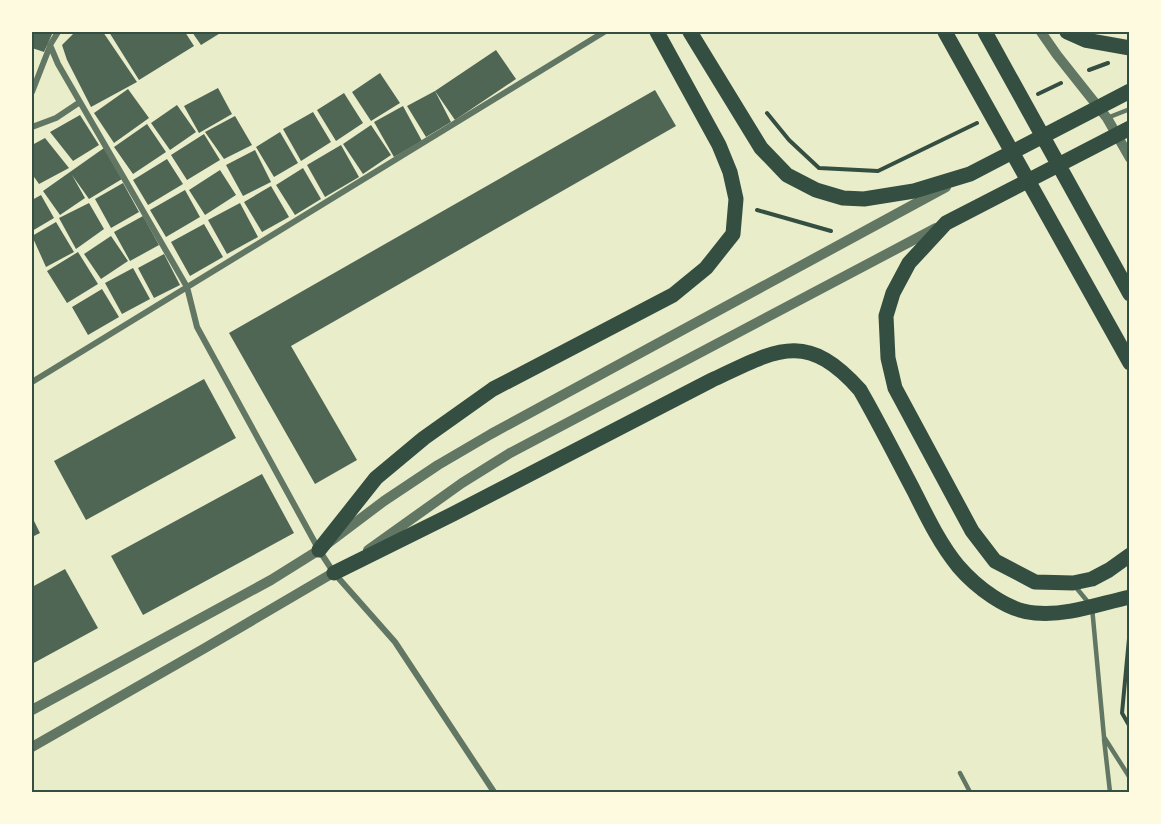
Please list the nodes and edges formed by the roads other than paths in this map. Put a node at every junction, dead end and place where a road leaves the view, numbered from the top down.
1 (58, 32) edge
2 (604, 32) edge
3 (657, 32) edge
4 (690, 32) edge
5 (945, 32) edge
6 (985, 32) edge
7 (1041, 32) edge
8 (1066, 32) edge
9 (50, 45) junction
10 (1130, 48) edge
11 (1130, 91) edge
12 (32, 92) edge
13 (80, 102) junction
14 (1130, 109) edge
15 (1107, 118) junction
16 (32, 127) edge
17 (1130, 128) edge
18 (1130, 158) edge
19 (970, 174) junction
20 (946, 223) junction
21 (187, 287) junction
22 (1130, 294) edge
23 (1130, 363) edge
24 (32, 382) edge
25 (319, 550) junction
26 (1130, 555) edge
27 (334, 573) junction
28 (1073, 583) junction
29 (1130, 597) edge
30 (1092, 607) junction
31 (32, 710) edge
32 (1104, 736) junction
33 (32, 747) edge
34 (960, 773) dead end
35 (1130, 778) edge
36 (494, 792) edge
37 (970, 792) edge
38 (1110, 792) edge

1 - 9 street
2 - 21 street
3 - 25 main road
4 - 19 main road
5 - 23 main road
6 - 22 main road
7 - 15 street
8 - 10 main road
9 - 12 street
9 - 13 street
11 - 19 main road
13 - 16 street
13 - 21 street
14 - 15 lane
15 - 18 street
17 - 20 main road
19 - 25 street
20 - 27 street
20 - 28 main road
21 - 24 street
21 - 25 street
25 - 27 street
25 - 31 street
26 - 28 main road
27 - 30 main road
27 - 33 street
27 - 36 street
28 - 30 lane
29 - 30 main road
30 - 32 lane
32 - 35 lane
32 - 38 lane
34 - 37 lane

